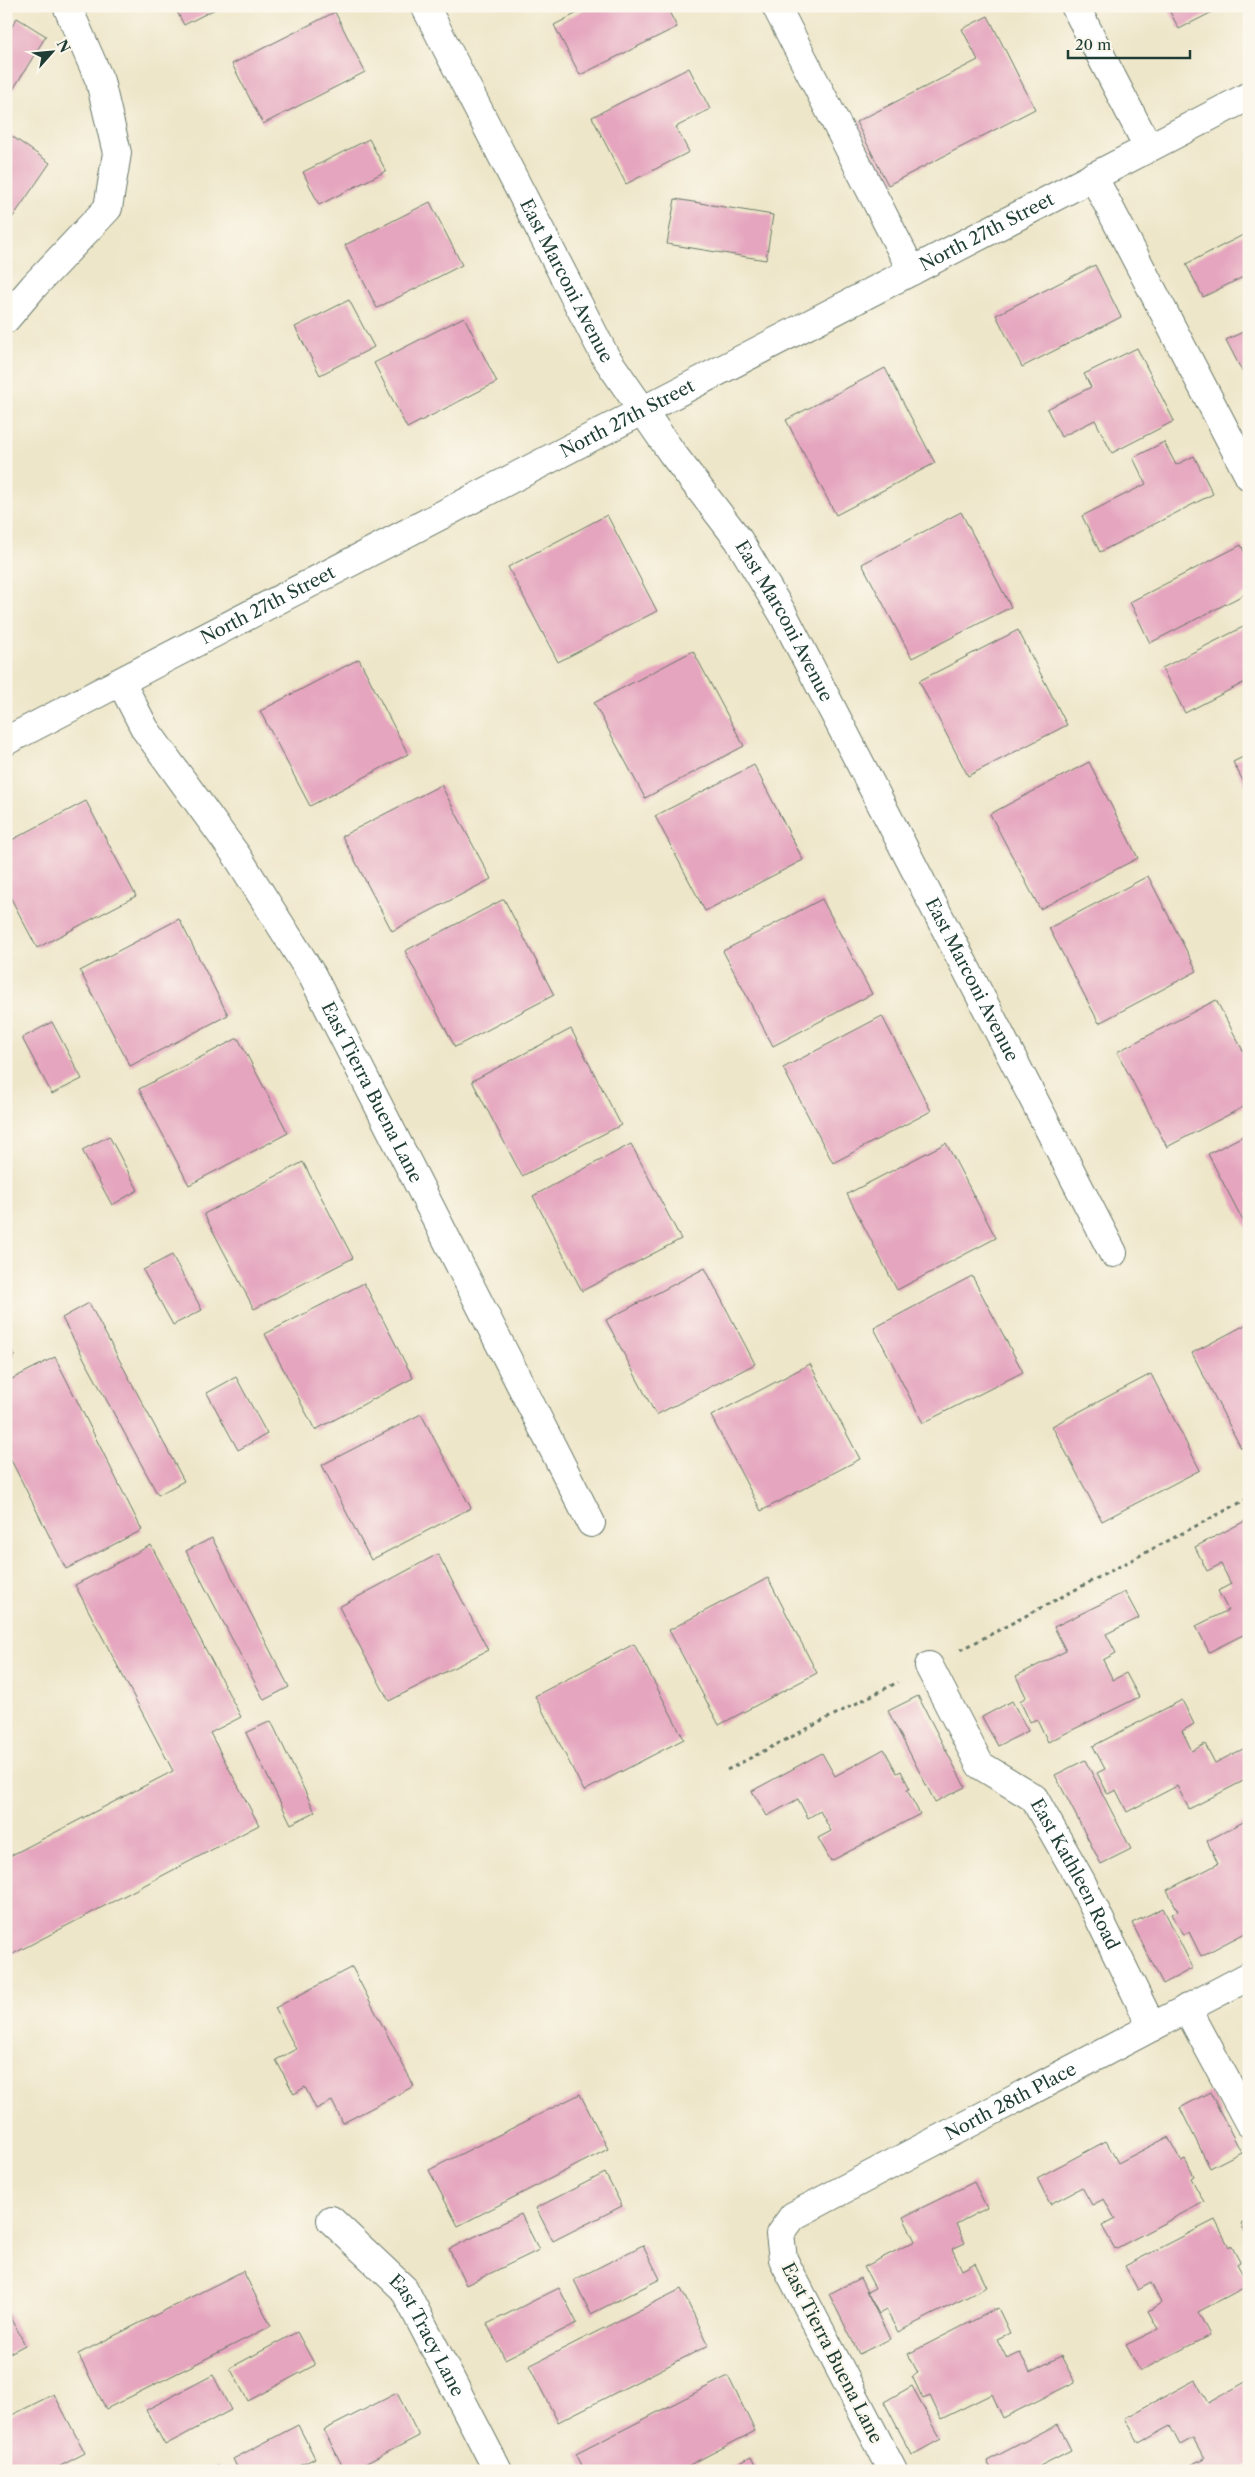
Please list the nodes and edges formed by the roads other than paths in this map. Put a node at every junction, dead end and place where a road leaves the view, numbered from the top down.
1 (67, 6) edge
2 (425, 6) edge
3 (776, 6) edge
4 (1075, 6) edge
5 (1249, 96) edge
6 (1148, 147) junction
7 (1093, 176) junction
8 (912, 271) junction
9 (6, 319) edge
10 (644, 412) junction
11 (1249, 476) edge
12 (121, 682) junction
13 (6, 741) edge
14 (1113, 1252) dead end
15 (591, 1523) dead end
16 (929, 1666) road end
17 (1249, 1976) edge
18 (1187, 2008) junction
19 (1152, 2027) junction
20 (1249, 2123) edge
21 (331, 2220) dead end
22 (780, 2234) joint
23 (498, 2471) edge
24 (893, 2471) edge

1 - 9 street
2 - 10 street, East Marconi Avenue
3 - 8 street
4 - 6 street
5 - 6 street, North 27th Street
6 - 7 street, North 27th Street
7 - 8 street, North 27th Street
7 - 11 street
8 - 10 street, North 27th Street
10 - 12 street, North 27th Street
10 - 14 street, East Marconi Avenue
12 - 13 street, North 27th Street
12 - 15 street, East Tierra Buena Lane
16 - 19 street, East Kathleen Road
17 - 18 street, North 28th Place
18 - 19 street, North 28th Place
18 - 20 street
19 - 22 street, North 28th Place
21 - 23 street, East Tracy Lane
22 - 24 street, East Tierra Buena Lane

